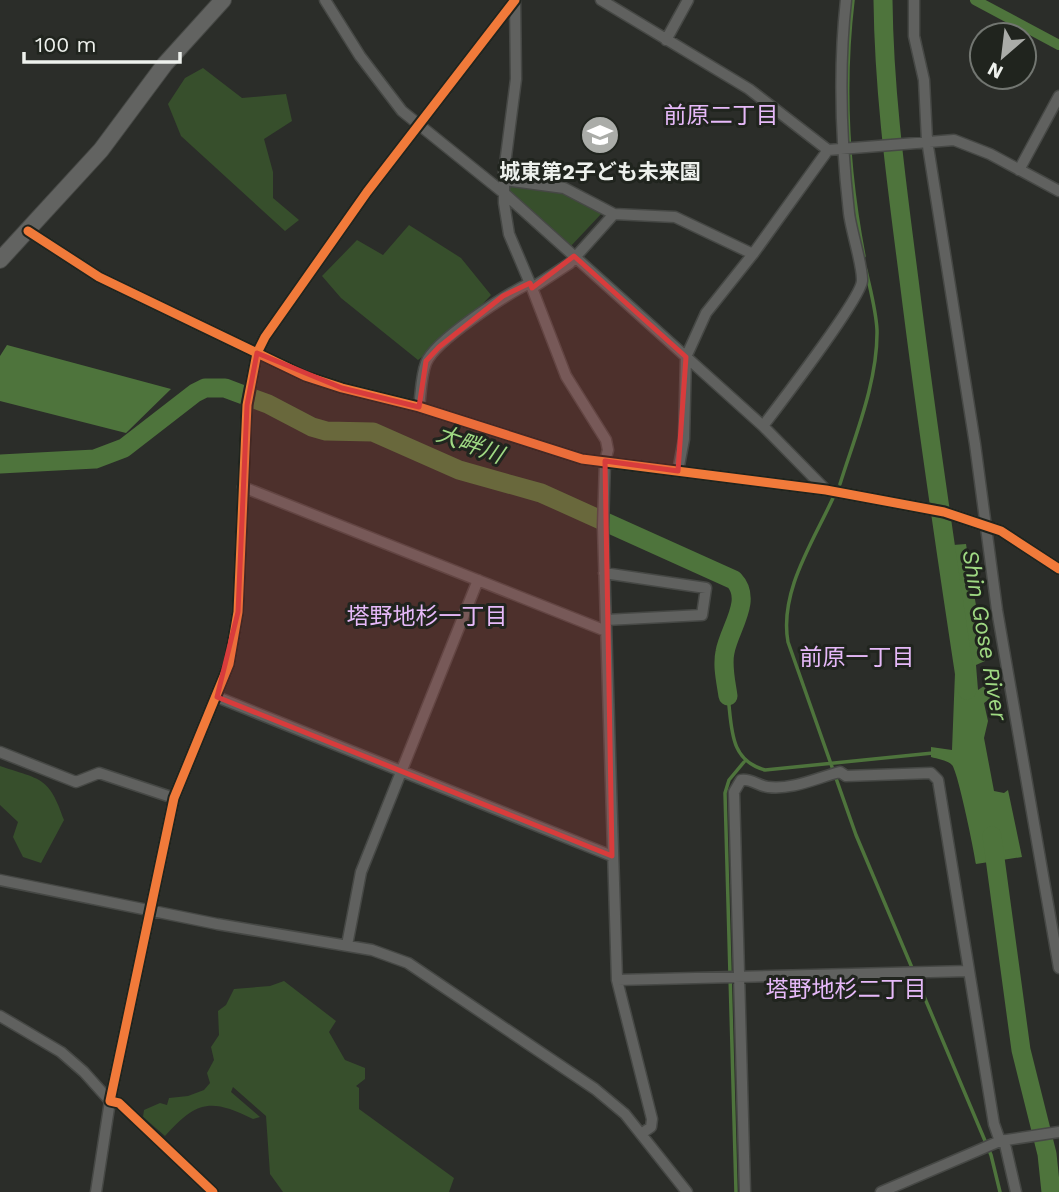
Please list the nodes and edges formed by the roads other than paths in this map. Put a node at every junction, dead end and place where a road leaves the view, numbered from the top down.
1 (223, 0) edge
2 (325, 0) edge
3 (601, 0) edge
4 (688, 0) edge
5 (846, 0) edge
6 (914, 0) edge
7 (666, 40) junction
8 (1059, 96) edge
9 (419, 124) junction
10 (928, 140) junction
11 (843, 148) junction
12 (828, 150) junction
13 (1019, 170) junction
14 (504, 180) junction
15 (1059, 191) edge
16 (505, 194) junction
17 (614, 214) junction
18 (28, 231) junction
19 (3, 249) edge
20 (753, 254) junction
21 (574, 256) junction
22 (531, 286) junction
23 (257, 353) junction
24 (686, 357) junction
25 (419, 407) junction
26 (763, 426) junction
27 (605, 461) junction
28 (678, 471) junction
29 (243, 487) junction
30 (826, 490) junction
31 (985, 523) junction
32 (1059, 569) edge
33 (604, 573) junction
34 (478, 580) junction
35 (606, 625) junction
36 (217, 697) junction
37 (0, 752) edge
38 (401, 771) junction
39 (174, 798) junction
40 (612, 856) junction
41 (0, 880) edge
42 (150, 910) junction
43 (347, 946) junction
44 (1059, 968) edge
45 (969, 971) junction
46 (739, 976) junction
47 (617, 980) junction
48 (0, 1016) edge
49 (110, 1101) junction
50 (1059, 1132) edge
51 (641, 1134) junction
52 (999, 1141) junction
53 (96, 1192) edge
54 (213, 1192) edge
55 (687, 1192) edge
56 (745, 1192) edge
57 (881, 1192) edge
58 (1016, 1192) edge

1 - 18 main road
2 - 9 street
3 - 7 street
4 - 7 street
5 - 11 street
6 - 10 street
7 - 12 street
8 - 13 street
9 - 14 street
9 - 16 street
9 - 23 street
10 - 11 street
10 - 13 street
10 - 31 street
11 - 12 street
11 - 26 street
12 - 20 street
13 - 15 street
14 - 16 street
14 - 17 street
16 - 21 street
16 - 22 street
17 - 20 street
17 - 21 street
18 - 19 main road
18 - 23 street
20 - 24 street
21 - 22 street
21 - 24 street
22 - 25 street
22 - 27 street
23 - 25 street
23 - 29 street
24 - 26 street
24 - 28 street
25 - 27 street
26 - 30 street
27 - 28 street
27 - 33 street
28 - 30 street
29 - 34 street
29 - 36 street
30 - 31 street
31 - 32 street
31 - 44 street
33 - 35 street
33 - 35 street
34 - 35 street
34 - 38 street
35 - 40 street
36 - 38 street
36 - 39 street
37 - 39 street
38 - 40 street
38 - 43 street
39 - 42 street
40 - 47 street
41 - 42 street
42 - 43 street
42 - 49 street
43 - 51 street
45 - 46 street
45 - 46 street
45 - 52 street
46 - 47 street
46 - 56 street
47 - 51 street
48 - 49 street
49 - 53 street
49 - 54 street
50 - 52 street
51 - 55 street
52 - 57 street
52 - 58 street

